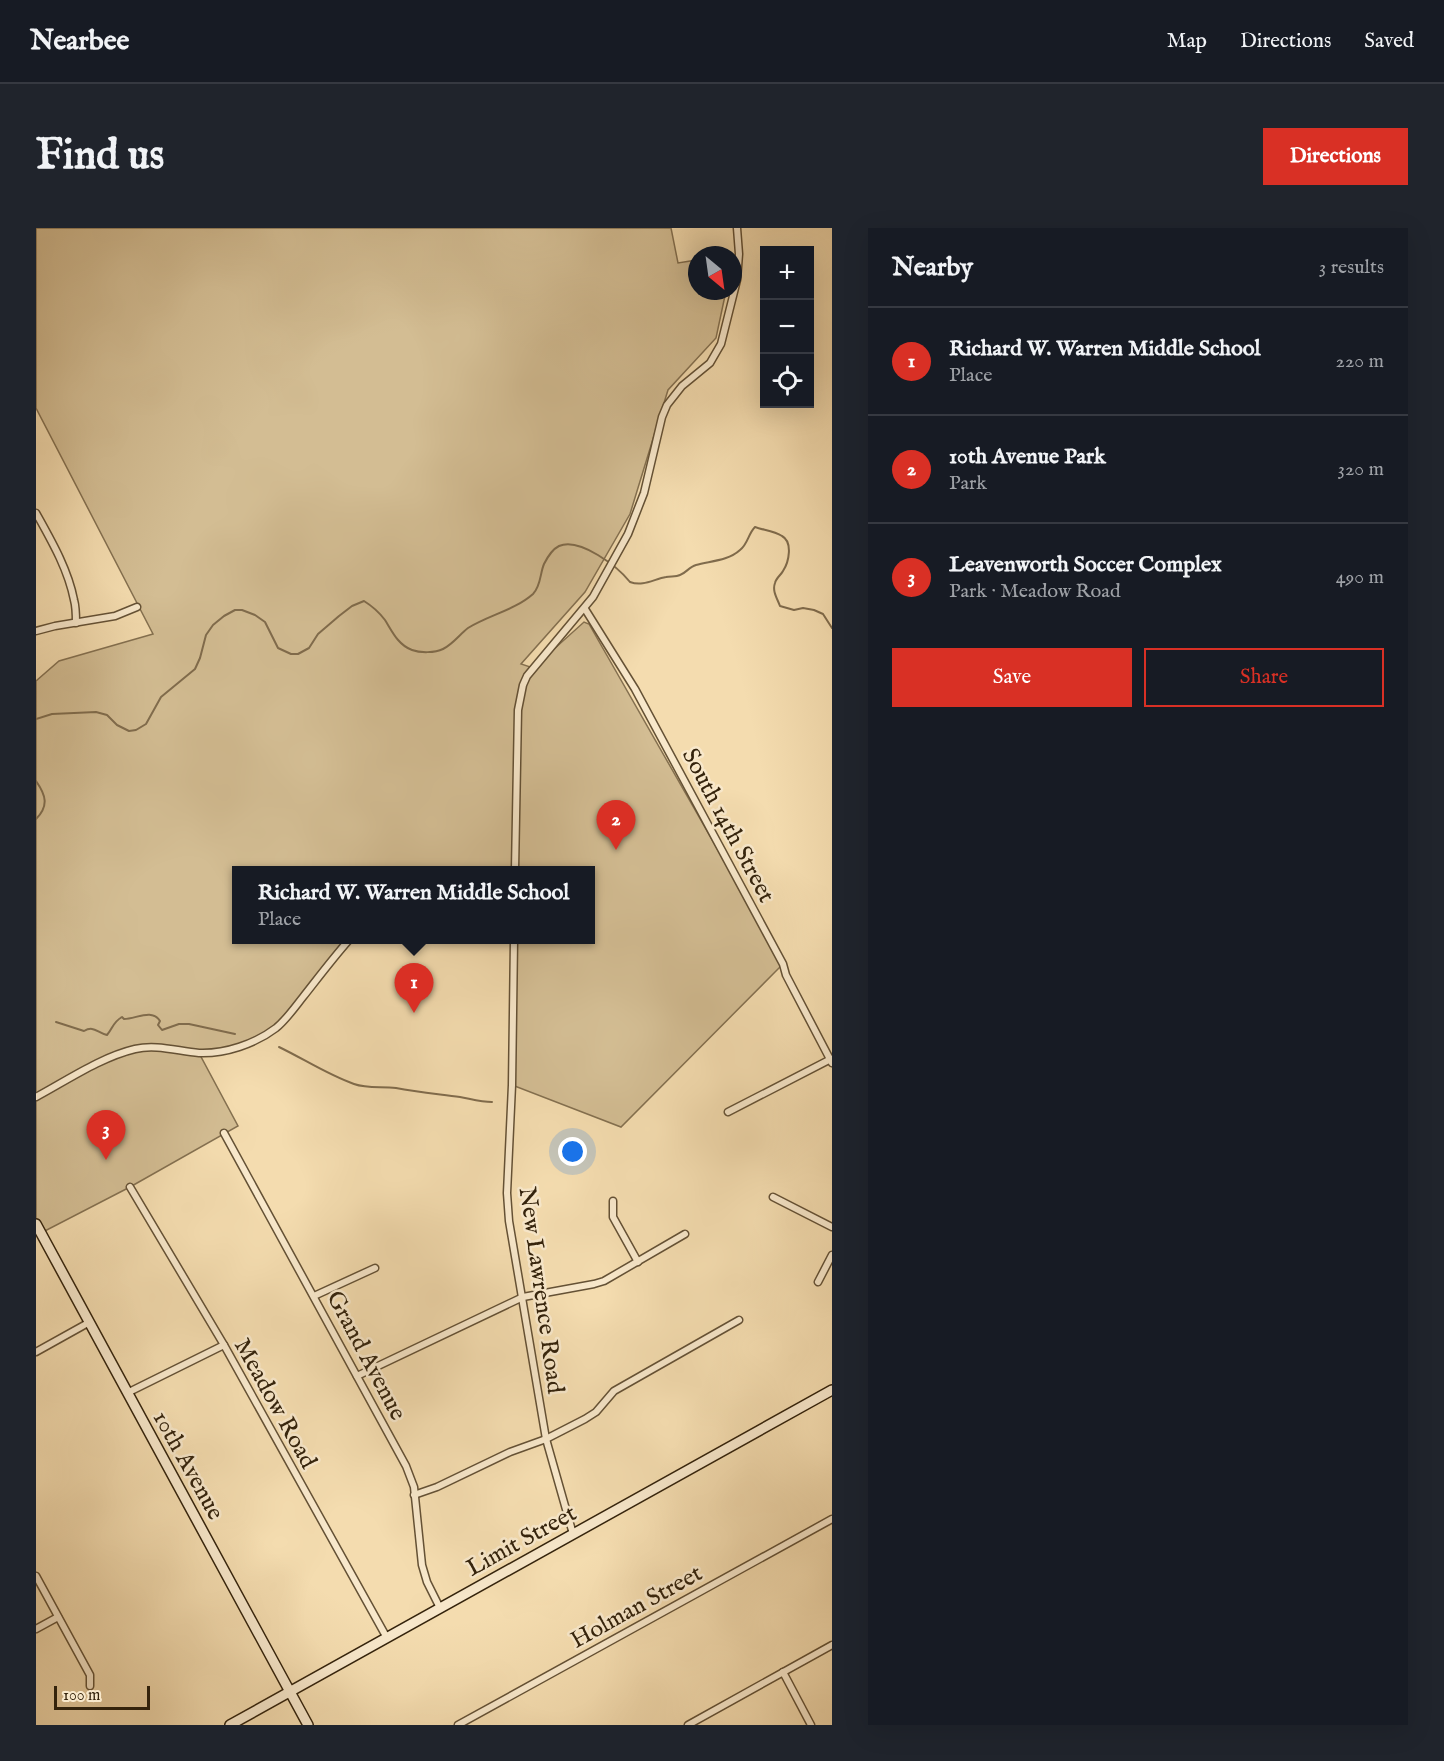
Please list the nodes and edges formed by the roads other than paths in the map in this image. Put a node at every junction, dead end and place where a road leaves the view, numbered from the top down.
1 (737, 228) edge
2 (36, 513) edge
3 (137, 607) dead end
4 (585, 609) junction
5 (76, 623) junction
6 (36, 631) edge
7 (514, 866) edge
8 (345, 944) edge
9 (514, 944) edge
10 (831, 1060) edge
11 (36, 1097) edge
12 (729, 1112) dead end
13 (224, 1133) dead end
14 (130, 1187) dead end
15 (773, 1197) dead end
16 (613, 1201) dead end
17 (36, 1224) edge
18 (832, 1227) edge
19 (685, 1234) dead end
20 (832, 1256) edge
21 (638, 1262) junction
22 (375, 1268) dead end
23 (818, 1282) dead end
24 (314, 1296) junction
25 (523, 1297) junction
26 (739, 1320) dead end
27 (88, 1323) junction
28 (224, 1345) junction
29 (36, 1352) edge
30 (357, 1376) junction
31 (832, 1390) edge
32 (127, 1393) junction
33 (546, 1439) junction
34 (414, 1495) junction
35 (832, 1519) edge
36 (573, 1534) junction
37 (36, 1576) edge
38 (440, 1608) junction
39 (58, 1617) junction
40 (36, 1629) edge
41 (387, 1638) junction
42 (832, 1645) edge
43 (783, 1672) junction
44 (90, 1686) dead end
45 (290, 1691) junction
46 (230, 1725) edge
47 (308, 1725) edge
48 (458, 1725) edge
49 (688, 1725) edge
50 (811, 1725) edge

1 - 4 street
2 - 5 street
3 - 5 street
4 - 7 street
4 - 10 street, South 14th Street
5 - 6 street
8 - 11 street
9 - 25 street, New Lawrence Road
10 - 12 street
13 - 24 street, Grand Avenue
14 - 28 street, Meadow Road
15 - 18 street
16 - 21 street
17 - 27 street, 10th Avenue
19 - 21 street
20 - 23 street
21 - 25 street
22 - 24 street
24 - 30 street, Grand Avenue
25 - 30 street
25 - 33 street, New Lawrence Road
26 - 33 street
27 - 29 street
27 - 32 street, 10th Avenue
28 - 32 street
28 - 41 street, Meadow Road
30 - 34 street, Grand Avenue
31 - 36 street, Limit Street
32 - 45 street, 10th Avenue
33 - 34 street
33 - 36 street, New Lawrence Road
34 - 38 street, Grand Avenue
35 - 48 street, Holman Street
36 - 38 street, Limit Street
37 - 39 street
38 - 41 street, Limit Street
39 - 40 street
39 - 44 street
41 - 45 street, Limit Street
42 - 43 street
43 - 49 street
43 - 50 street
45 - 46 street, Limit Street
45 - 47 street, 10th Avenue

